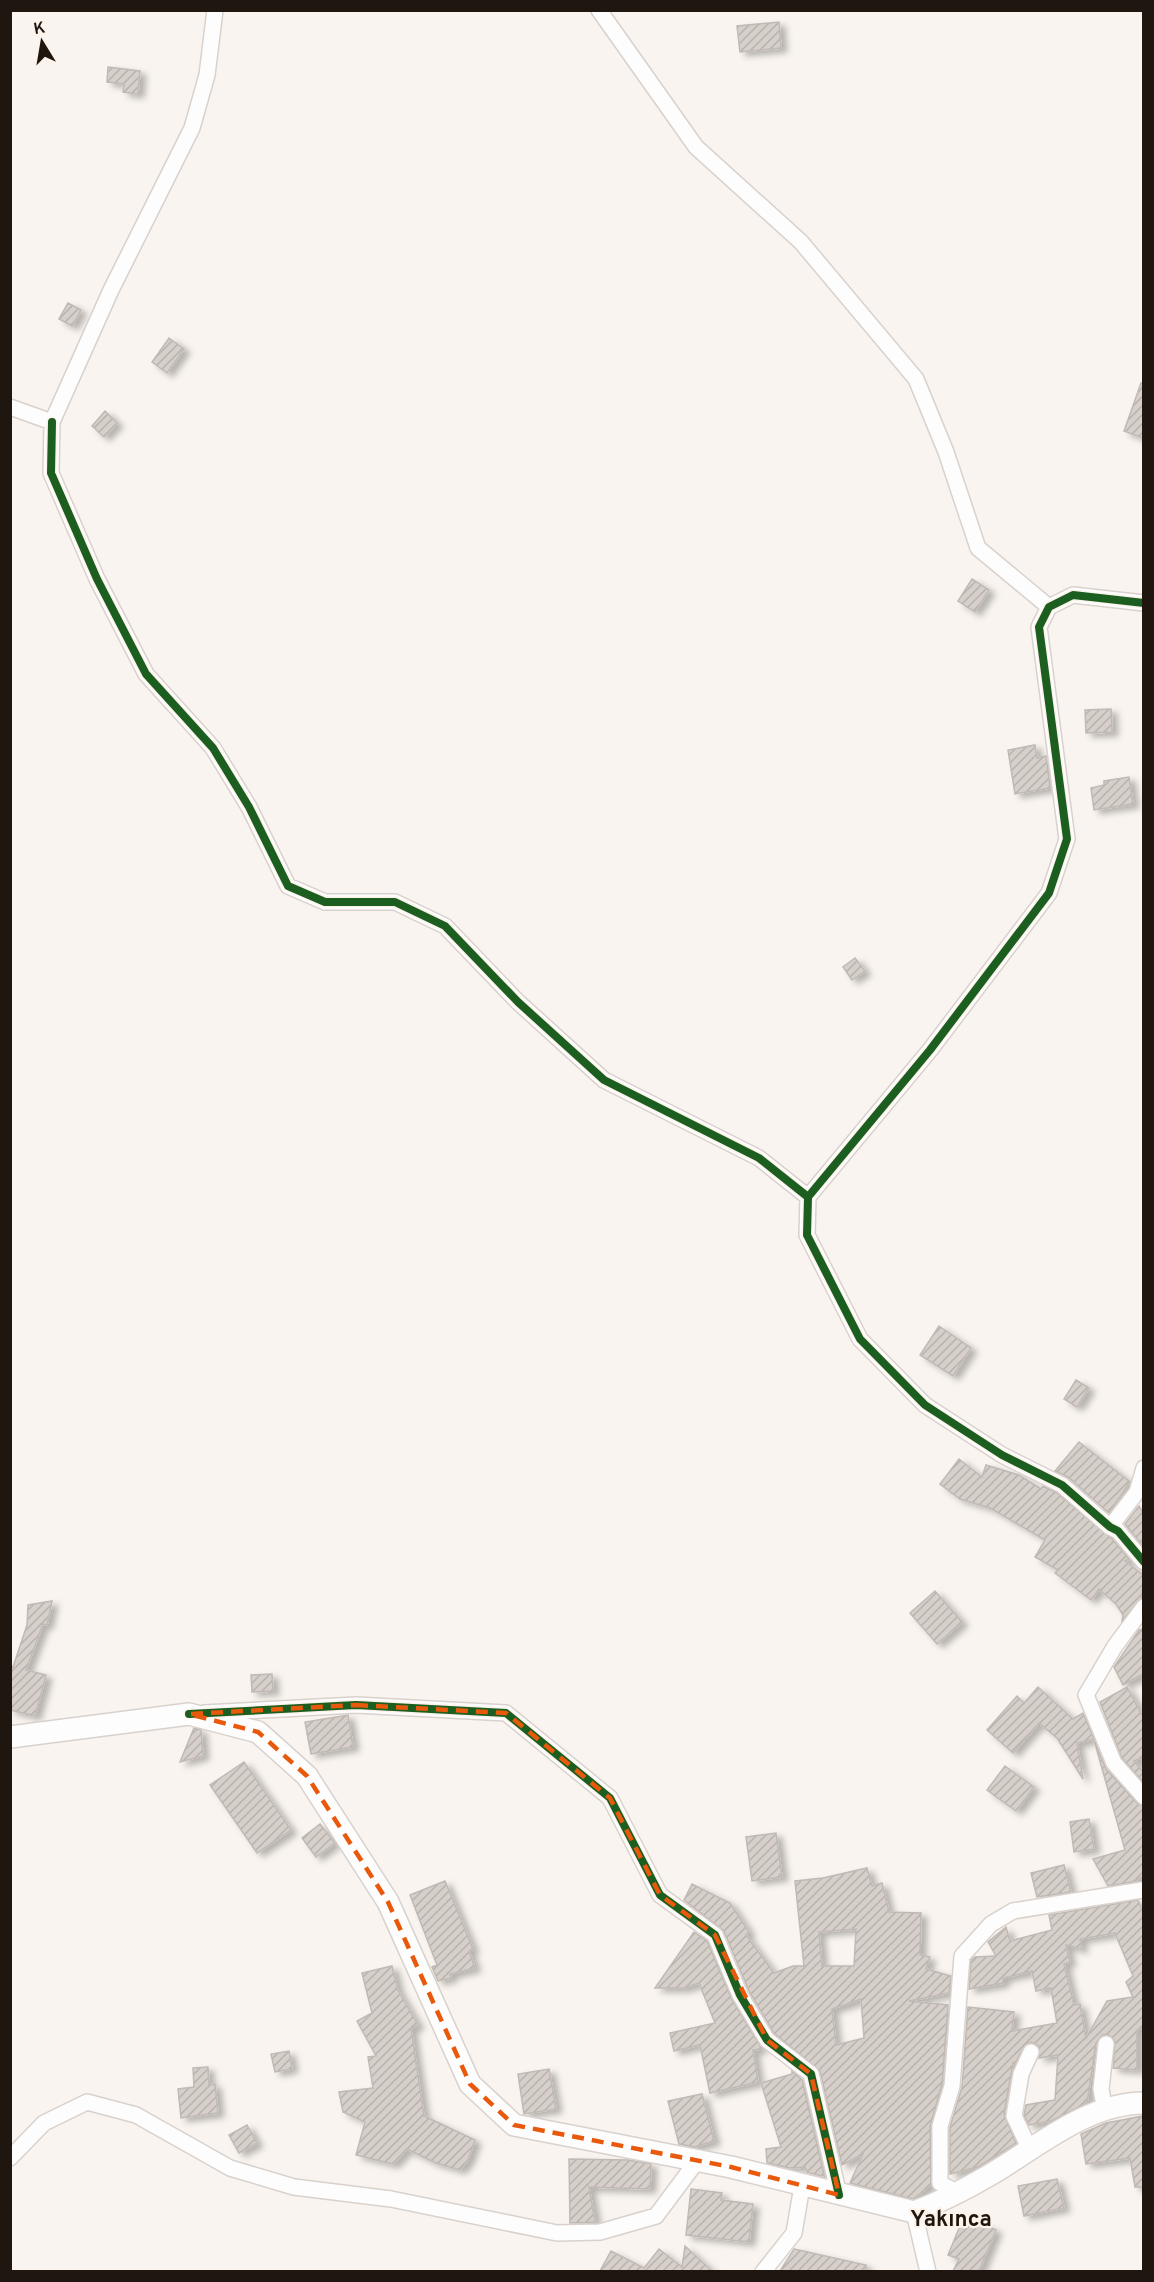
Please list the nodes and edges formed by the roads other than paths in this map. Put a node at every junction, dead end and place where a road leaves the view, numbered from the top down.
1 (215, 10) edge
2 (599, 10) edge
3 (10, 407) edge
4 (52, 422) junction
5 (1143, 603) edge
6 (1049, 607) junction
7 (808, 1197) junction
8 (1143, 1468) edge
9 (1110, 1527) junction
10 (1143, 1562) edge
11 (1143, 1607) edge
12 (189, 1714) junction
13 (10, 1737) edge
14 (1143, 1797) edge
15 (1143, 1891) edge
16 (1106, 2044) dead end
17 (1031, 2052) dead end
18 (1143, 2103) edge
19 (1105, 2111) junction
20 (1030, 2150) junction
21 (10, 2158) edge
22 (697, 2161) junction
23 (802, 2186) junction
24 (958, 2193) junction
25 (839, 2195) junction
26 (914, 2212) junction
27 (763, 2271) edge
28 (928, 2271) edge

1 - 4 street
2 - 6 street
3 - 4 street
4 - 7 street
5 - 6 street
6 - 7 street
7 - 9 street
8 - 9 street
9 - 10 street
11 - 14 street
12 - 13 main road
12 - 22 main road
12 - 25 street
15 - 24 street
16 - 19 street
17 - 20 street
18 - 19 main road
19 - 20 main road
20 - 24 main road
21 - 22 street
22 - 23 main road
23 - 25 main road
23 - 27 street
24 - 26 main road
25 - 26 main road
26 - 28 street

